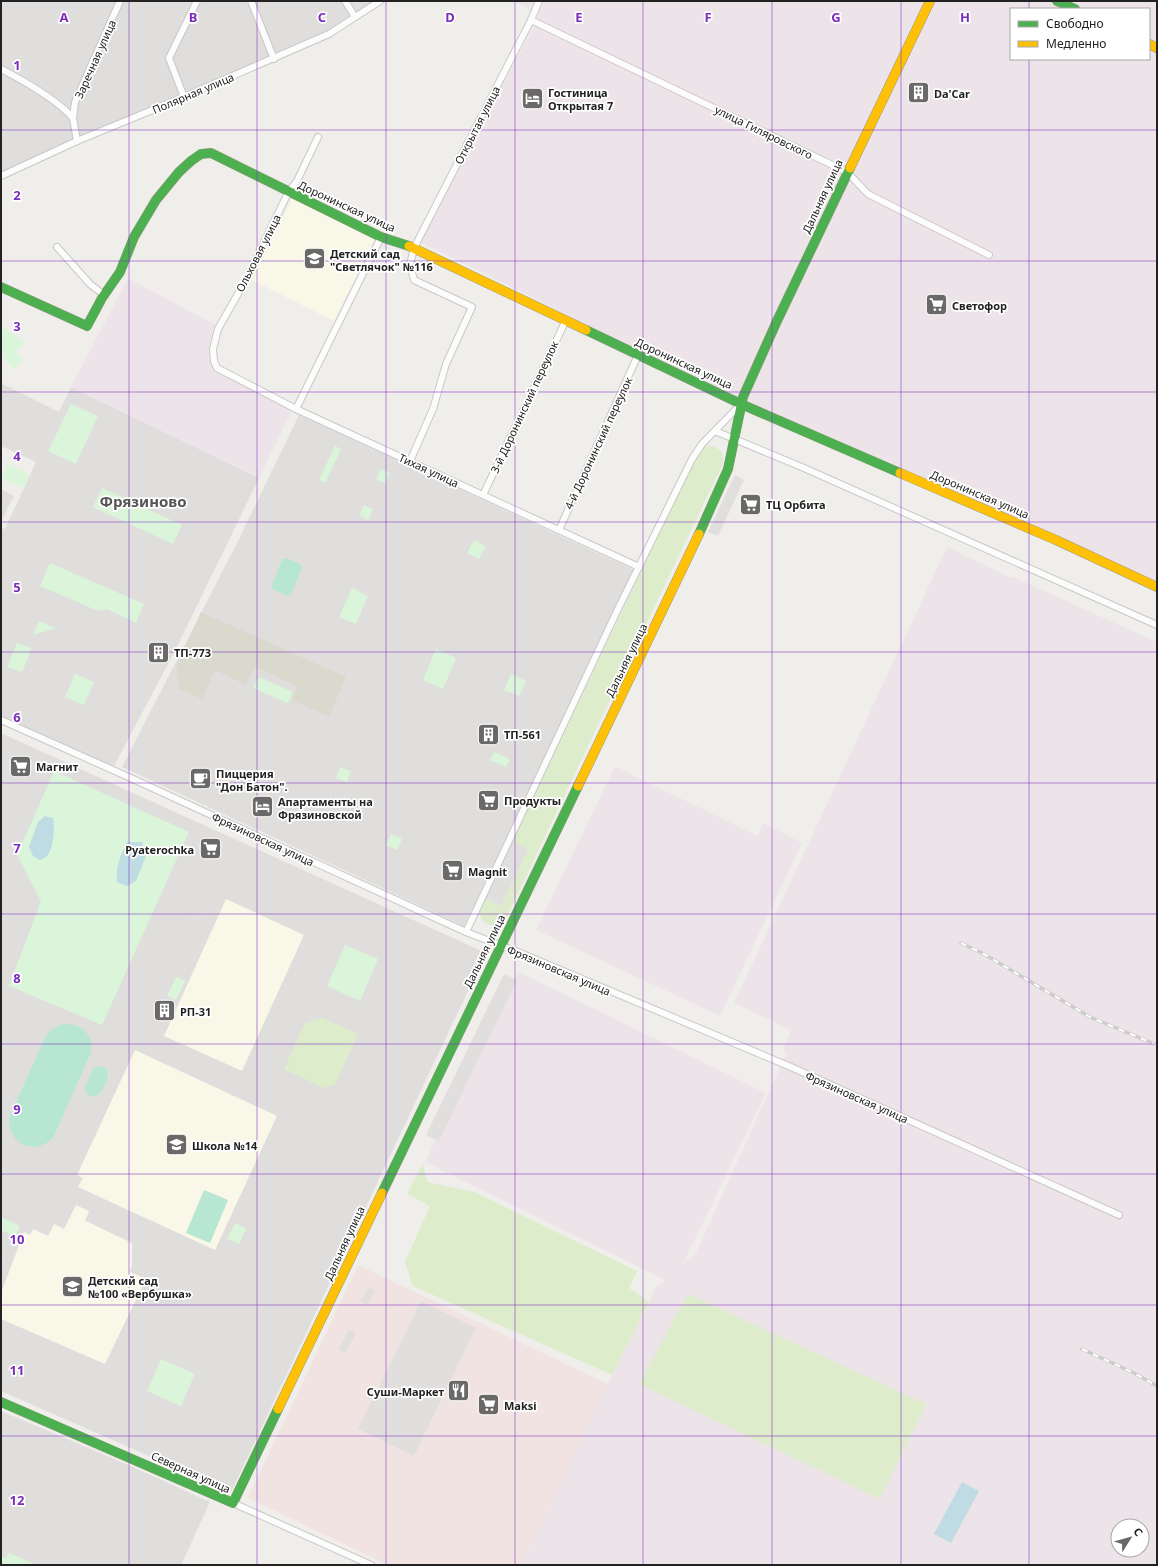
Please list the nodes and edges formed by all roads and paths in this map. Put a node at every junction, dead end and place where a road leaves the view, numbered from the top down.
1 (120, 1) edge
2 (197, 1) edge
3 (251, 1) edge
4 (345, 1) edge
5 (380, 1) edge
6 (539, 1) edge
7 (930, 1) edge
8 (1057, 1) edge
9 (1072, 8) edge
10 (355, 16) junction
11 (531, 20) junction
12 (274, 59) junction
13 (1, 70) edge
14 (184, 97) junction
15 (73, 118) junction
16 (318, 137) dead end
17 (77, 141) junction
18 (847, 172) junction
19 (1, 176) edge
20 (289, 191) junction
21 (381, 237) junction
22 (57, 246) dead end
23 (414, 248) junction
24 (989, 255) dead end
25 (1, 287) edge
26 (104, 294) junction
27 (566, 320) junction
28 (638, 355) junction
29 (221, 370) joint
30 (742, 404) junction
31 (296, 409) junction
32 (715, 431) junction
33 (735, 440) junction
34 (410, 461) junction
35 (483, 495) junction
36 (559, 530) junction
37 (639, 567) junction
38 (1157, 587) edge
39 (1157, 625) edge
40 (1, 720) edge
41 (466, 932) junction
42 (500, 945) junction
43 (1119, 1215) dead end
44 (1, 1402) edge
45 (233, 1503) junction
46 (371, 1565) edge

1 - 15 street, Заречная улица
2 - 14 street
3 - 12 street
4 - 10 street
5 - 10 street, Полярная улица
6 - 11 street, Открытая улица
7 - 18 street, Дальняя улица
8 - 9 street
10 - 12 street, Полярная улица
11 - 18 street, улица Гиляровского
11 - 23 street, Открытая улица
12 - 14 street, Полярная улица
13 - 15 street
14 - 17 street, Полярная улица
15 - 17 street, Заречная улица
16 - 20 street, Ольховая улица
17 - 19 street, Полярная улица
18 - 24 street, улица Гиляровского
18 - 30 street, Дальняя улица
20 - 21 street, Доронинская улица
20 - 26 street, Доронинская улица
20 - 29 street, Ольховая улица
21 - 23 street, Доронинская улица
21 - 31 street
22 - 26 street
23 - 27 street, Доронинская улица
23 - 34 street, Открытая улица
25 - 26 street
27 - 28 street, Доронинская улица
27 - 35 street, 3-й Доронинский переулок
28 - 30 street, Доронинская улица
28 - 36 street, 4-й Доронинский переулок
29 - 31 street, Тихая улица
30 - 32 street, Дальняя улица
30 - 33 street, Дальняя улица
30 - 38 street, Доронинская улица
31 - 34 street, Тихая улица
32 - 33 street
32 - 37 street, Дальняя улица
33 - 39 street
33 - 42 street, Дальняя улица
34 - 35 street, Тихая улица
35 - 36 street, Тихая улица
36 - 37 street, Тихая улица
37 - 41 street, Дальняя улица
40 - 41 street, Фрязиновская улица
41 - 42 street, Фрязиновская улица
42 - 43 street, Фрязиновская улица
42 - 45 street, Дальняя улица
44 - 45 street, Северная улица
45 - 46 street, Северная улица

